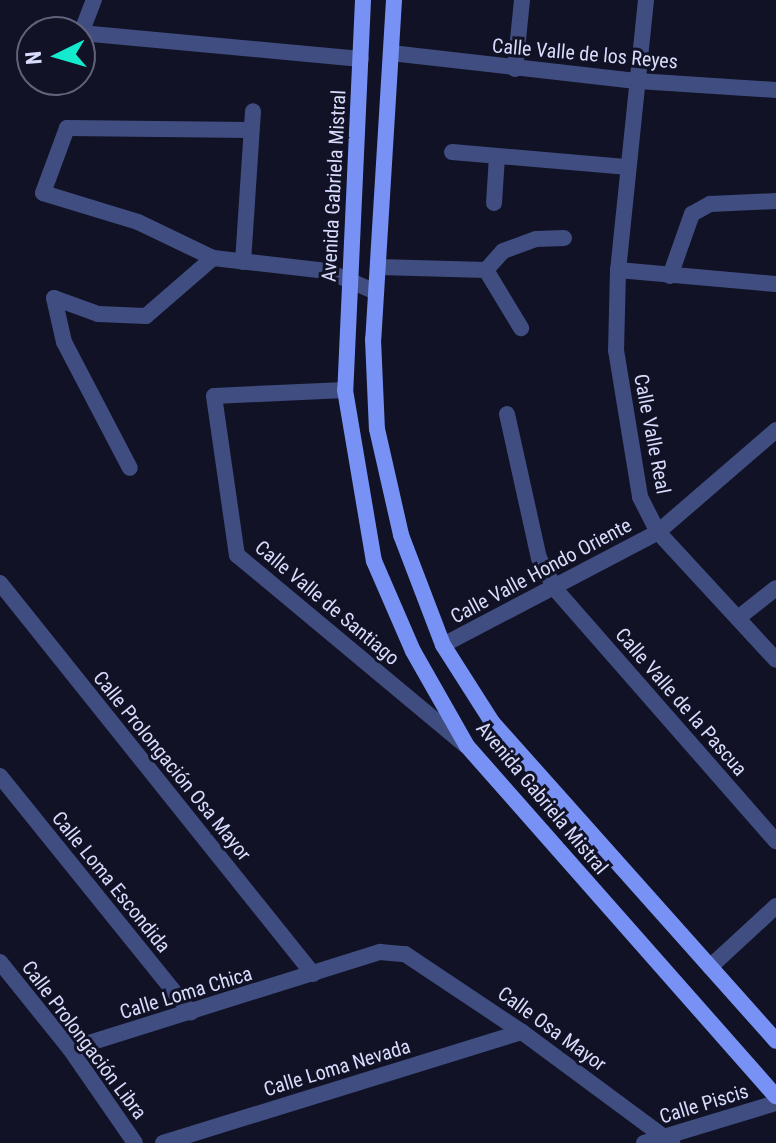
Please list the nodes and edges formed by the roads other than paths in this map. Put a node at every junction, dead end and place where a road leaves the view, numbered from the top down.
1 (363, 0) edge
2 (394, 0) edge
3 (522, 0) edge
4 (646, 0) edge
5 (96, 36) edge
6 (391, 53) junction
7 (361, 59) junction
8 (515, 69) junction
9 (638, 81) junction
10 (776, 90) edge
11 (253, 111) dead end
12 (250, 130) junction
13 (452, 152) dead end
14 (497, 156) junction
15 (628, 167) junction
16 (776, 201) edge
17 (494, 203) dead end
18 (564, 238) dead end
19 (213, 258) junction
20 (243, 262) junction
21 (379, 267) junction
22 (486, 270) junction
23 (618, 270) junction
24 (670, 276) junction
25 (349, 278) junction
26 (776, 284) edge
27 (376, 292) junction
28 (521, 328) dead end
29 (345, 390) junction
30 (507, 414) dead end
31 (776, 430) edge
32 (130, 468) dead end
33 (658, 532) junction
34 (0, 583) edge
35 (776, 588) edge
36 (556, 590) junction
37 (738, 618) junction
38 (443, 645) junction
39 (776, 660) edge
40 (467, 746) junction
41 (0, 776) edge
42 (776, 841) edge
43 (776, 906) edge
44 (405, 954) joint
45 (0, 962) edge
46 (710, 967) junction
47 (313, 974) junction
48 (191, 1013) junction
49 (522, 1032) junction
50 (776, 1041) edge
51 (70, 1049) junction
52 (776, 1096) edge
53 (776, 1103) edge
54 (668, 1140) edge
55 (135, 1143) edge
56 (163, 1143) edge
57 (644, 1143) edge

1 - 7 main road, Avenida Gabriela Mistral
2 - 6 main road, Avenida Gabriela Mistral
3 - 8 street
4 - 9 street, Calle Valle Real
5 - 7 street
6 - 8 street, Calle Valle de los Reyes
6 - 21 main road, Avenida Gabriela Mistral
7 - 25 main road, Avenida Gabriela Mistral
8 - 9 street, Calle Valle de los Reyes
9 - 10 street, Calle Valle de los Reyes
9 - 15 street, Calle Valle Real
11 - 12 street
12 - 19 street
12 - 20 street
13 - 14 street
14 - 15 street
14 - 17 street
15 - 23 street, Calle Valle Real
16 - 24 street
18 - 22 street
19 - 20 street
19 - 32 street
20 - 25 street
21 - 22 street
21 - 27 main road, Avenida Gabriela Mistral
22 - 28 street
23 - 24 street
23 - 33 street, Calle Valle Real
24 - 26 street
25 - 27 street
25 - 29 main road, Avenida Gabriela Mistral
27 - 38 main road, Avenida Gabriela Mistral
29 - 40 main road, Avenida Gabriela Mistral
29 - 40 street, Calle Valle de Santiago
30 - 36 street, Calle Valle de la Pascua
31 - 33 street, Calle Valle Hondo Oriente
33 - 36 street, Calle Valle Hondo Oriente
33 - 37 street, Calle Valle Real
34 - 47 street, Calle Prolongación Osa Mayor
35 - 37 street
36 - 38 street, Calle Valle Hondo Oriente
36 - 42 street, Calle Valle de la Pascua
37 - 39 street, Calle Valle Real
38 - 46 main road, Avenida Gabriela Mistral
40 - 52 main road, Avenida Gabriela Mistral
41 - 48 street, Calle Loma Escondida
43 - 46 street
44 - 47 street, Calle Loma Chica
44 - 49 street, Calle Osa Mayor
45 - 51 street, Calle Prolongación Libra
46 - 50 main road, Avenida Gabriela Mistral
47 - 48 street, Calle Loma Chica
48 - 51 street, Calle Loma Chica
49 - 54 street, Calle Osa Mayor
49 - 56 street, Calle Loma Nevada
51 - 55 street, Calle Prolongación Libra
53 - 54 street, Calle Piscis
54 - 57 street, Calle Piscis

